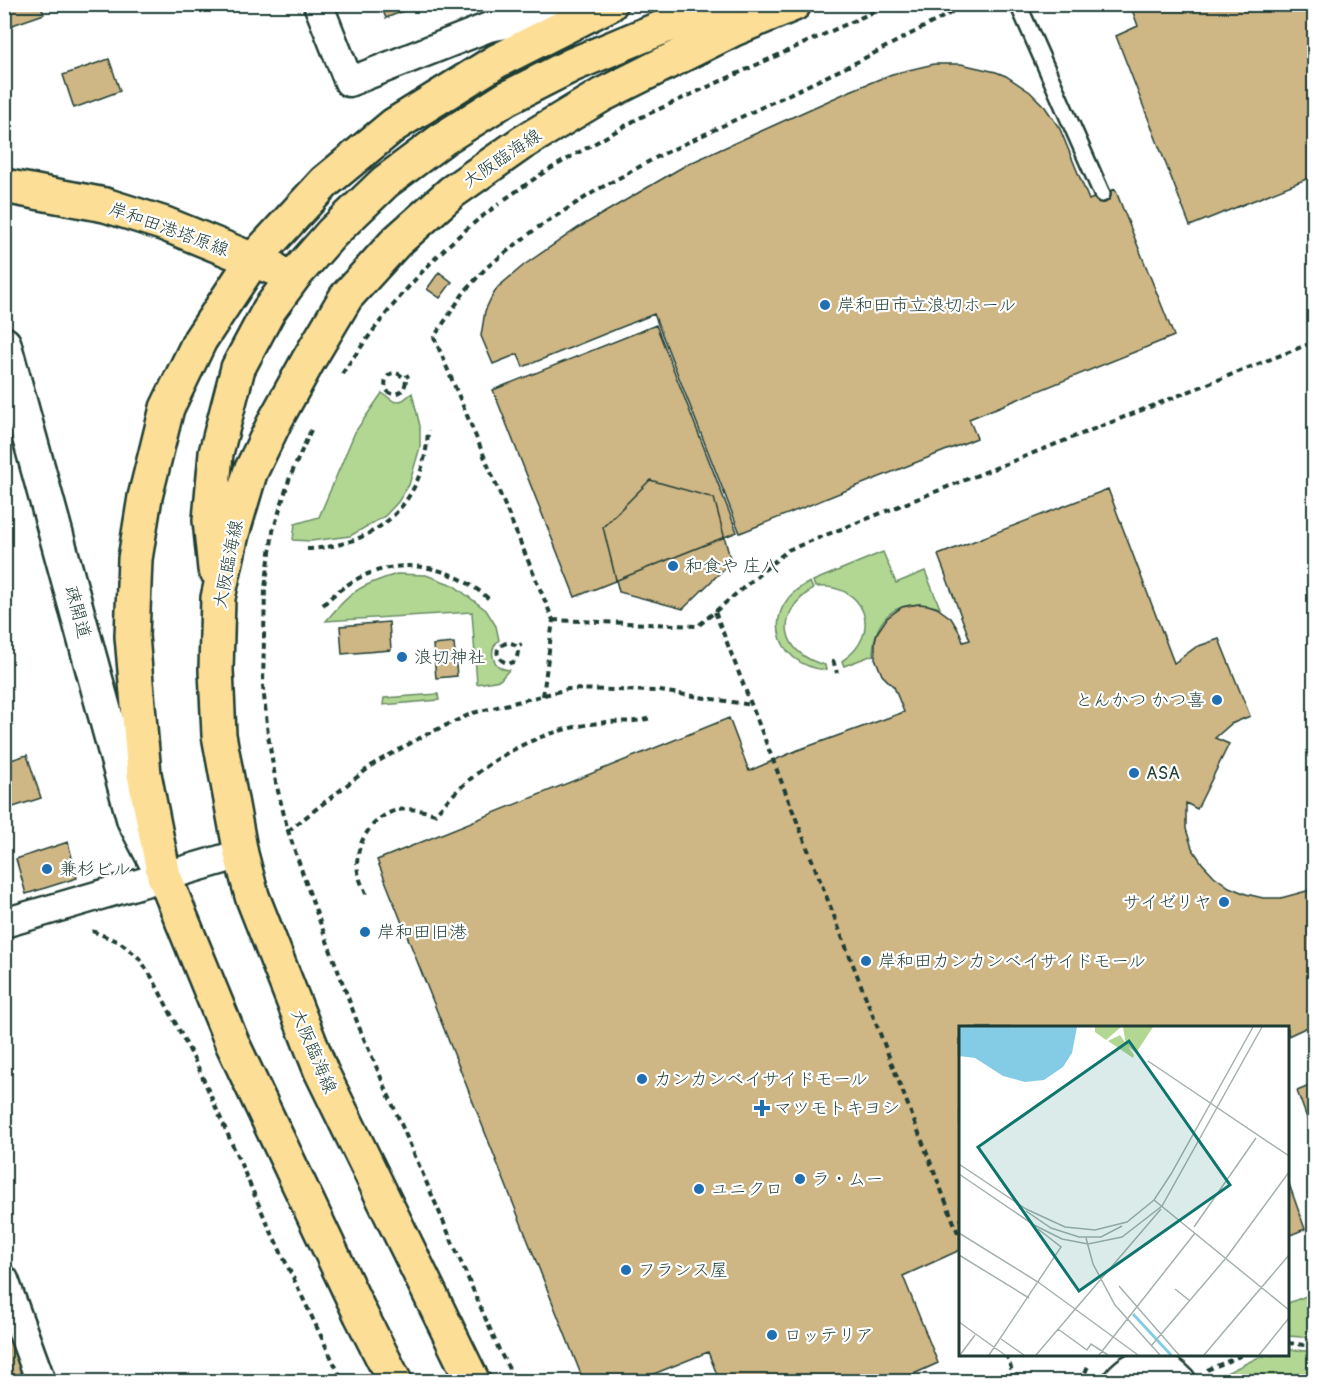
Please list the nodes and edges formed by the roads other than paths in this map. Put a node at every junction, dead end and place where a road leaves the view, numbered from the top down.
1 (318, 4) edge
2 (794, 4) edge
3 (1018, 4) edge
4 (606, 6) edge
5 (734, 29) junction
6 (4, 186) edge
7 (1102, 194) dead end
8 (253, 260) junction
9 (294, 276) junction
10 (4, 344) edge
11 (218, 598) junction
12 (240, 854) junction
13 (164, 876) junction
14 (4, 923) edge
15 (4, 1280) edge
16 (1179, 1381) edge
17 (41, 1382) edge
18 (396, 1382) edge
19 (473, 1382) edge
20 (1120, 1382) edge

1 - 4 street
2 - 5 main road, 大阪臨海線
3 - 7 lane
4 - 8 main road
5 - 9 main road
5 - 11 main road, 大阪臨海線
6 - 8 main road, 岸和田港塔原線
8 - 9 main road, 岸和田港塔原線
8 - 13 main road
9 - 11 main road
10 - 13 street, 疎開道
11 - 12 main road, 大阪臨海線
12 - 13 street
12 - 19 main road, 大阪臨海線
13 - 14 street
13 - 18 main road
15 - 17 street
16 - 20 street

